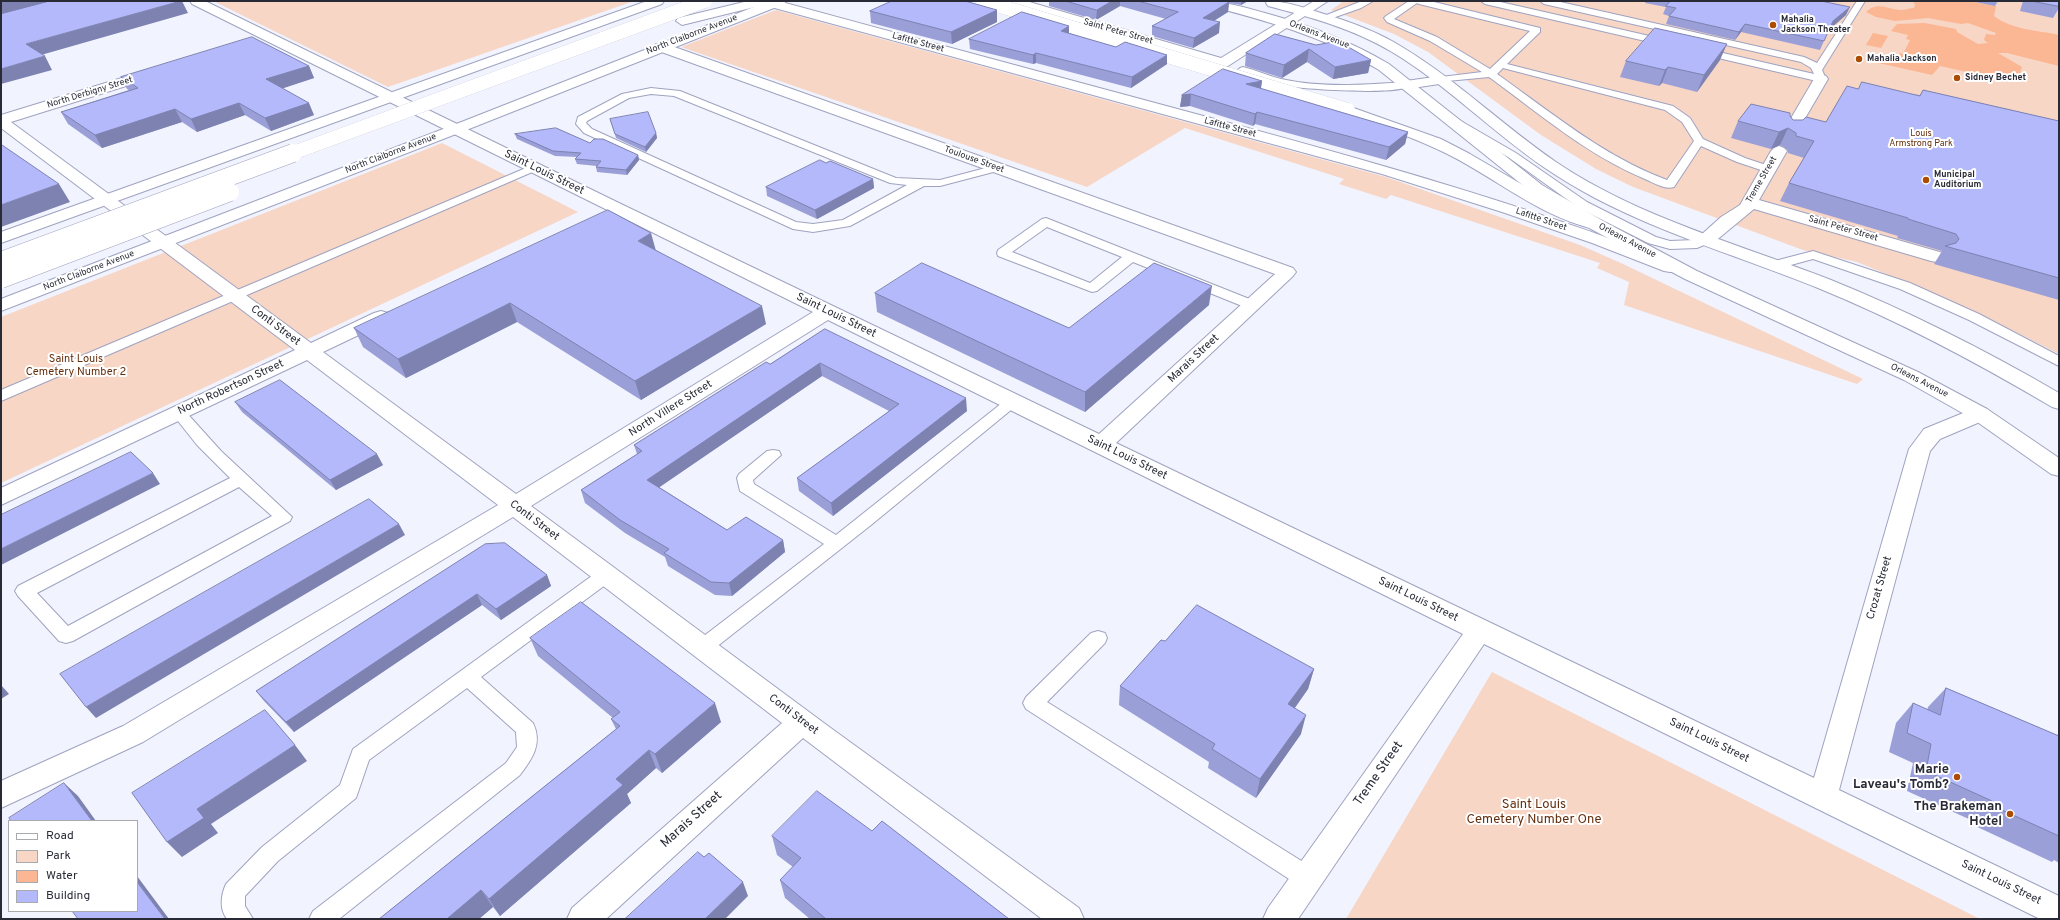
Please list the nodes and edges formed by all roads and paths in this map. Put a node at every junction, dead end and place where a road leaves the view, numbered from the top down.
1 (196, 1) edge
2 (658, 1) edge
3 (705, 1) edge
4 (736, 1) edge
5 (983, 1) edge
6 (1013, 1) edge
7 (1050, 1) edge
8 (1206, 1) edge
9 (1262, 1) edge
10 (1322, 1) edge
11 (1369, 1) edge
12 (1414, 1) edge
13 (1419, 1) edge
14 (1485, 1) edge
15 (1541, 1) edge
16 (1544, 1) edge
17 (1862, 1) edge
18 (770, 2) edge
19 (1358, 7) junction
20 (1036, 8) junction
21 (1582, 9) junction
22 (1524, 10) junction
23 (1305, 12) junction
24 (1324, 18) junction
25 (1011, 20) edge
26 (1570, 20) junction
27 (682, 21) junction
28 (1288, 22) junction
29 (1509, 22) junction
30 (1338, 23) junction
31 (1697, 34) junction
32 (270, 38) junction
33 (255, 42) edge
34 (964, 45) edge
35 (1677, 45) edge
36 (661, 47) junction
37 (950, 52) junction
38 (1501, 65) junction
39 (165, 70) edge
40 (1243, 70) dead end
41 (1491, 74) junction
42 (1819, 74) junction
43 (1441, 80) junction
44 (1406, 85) junction
45 (391, 98) junction
46 (1441, 112) junction
47 (1, 121) edge
48 (456, 130) junction
49 (1790, 132) edge
50 (1699, 141) junction
51 (1779, 151) edge
52 (297, 167) dead end
53 (534, 168) junction
54 (996, 168) junction
55 (1768, 169) junction
56 (920, 182) junction
57 (245, 187) dead end
58 (107, 199) junction
59 (1750, 202) junction
60 (615, 208) junction
61 (593, 218) edge
62 (1597, 226) junction
63 (1, 238) edge
64 (1707, 239) junction
65 (164, 242) junction
66 (1132, 256) junction
67 (1937, 257) dead end
68 (1, 261) edge
69 (1776, 266) junction
70 (1287, 272) joint
71 (1691, 275) junction
72 (1, 279) edge
73 (235, 295) junction
74 (1, 305) edge
75 (1252, 305) junction
76 (394, 311) edge
77 (827, 312) junction
78 (309, 351) junction
79 (2059, 362) edge
80 (1, 396) edge
81 (1012, 402) junction
82 (2059, 402) edge
83 (179, 413) junction
84 (1980, 414) junction
85 (1101, 445) junction
86 (773, 455) dead end
87 (2059, 469) edge
88 (241, 479) junction
89 (1, 497) edge
90 (514, 506) junction
91 (836, 544) junction
92 (606, 575) junction
93 (1480, 630) junction
94 (1098, 638) dead end
95 (703, 647) junction
96 (468, 677) junction
97 (802, 722) junction
98 (1, 795) edge
99 (1823, 796) junction
100 (1308, 878) junction
101 (2059, 912) edge
102 (241, 919) edge
103 (321, 919) edge
104 (583, 919) edge
105 (1068, 919) edge
106 (1279, 919) edge

1 - 32 main road, Saint Louis Street
2 - 45 main road
3 - 68 main road, bridge
4 - 27 main road
5 - 62 main road, bridge
6 - 20 main road, Saint Peter Street
7 - 20 main road
8 - 28 main road, Orleans Avenue
9 - 23 main road, Orleans Avenue
10 - 23 main road
11 - 19 lane
12 - 41 lane
13 - 29 lane
14 - 22 lane
15 - 22 lane
16 - 21 lane
17 - 42 lane
18 - 27 main road
18 - 36 main road, North Claiborne Avenue
18 - 37 main road, Lafitte Street
19 - 24 lane
19 - 30 lane
20 - 25 main road
20 - 28 main road, Saint Peter Street
21 - 26 lane
21 - 31 lane
22 - 26 lane
22 - 29 lane
23 - 24 main road, Orleans Avenue
23 - 28 main road
24 - 30 main road, Orleans Avenue
26 - 35 lane
27 - 52 main road
28 - 44 main road, Orleans Avenue
29 - 38 lane
30 - 43 main road, Orleans Avenue
31 - 42 lane
31 - 42 lane
32 - 33 main road
32 - 45 main road, Saint Louis Street
34 - 37 main road
36 - 48 main road, North Claiborne Avenue
36 - 54 main road, Toulouse Street
37 - 71 main road, Lafitte Street
38 - 41 lane
38 - 50 lane
39 - 47 main road, North Derbigny Street
40 - 44 lane
41 - 43 lane
41 - 50 lane
42 - 49 main road
43 - 44 main road
43 - 64 main road, Orleans Avenue
44 - 46 main road, Orleans Avenue
45 - 48 main road, Saint Louis Street
45 - 58 main road
46 - 62 main road, Orleans Avenue
46 - 64 lane
47 - 58 main road, Conti Street
48 - 53 main road, Saint Louis Street
48 - 65 main road, North Claiborne Avenue
50 - 55 lane
51 - 55 main road, Treme Street
53 - 60 main road, Saint Louis Street
53 - 73 lane
54 - 56 lane
54 - 70 main road, Toulouse Street
55 - 59 main road, Treme Street
56 - 56 lane
57 - 72 main road, bridge
58 - 63 main road
58 - 65 main road, Conti Street
59 - 64 main road, Treme Street
59 - 67 main road, Saint Peter Street
60 - 61 main road
60 - 77 main road, Saint Louis Street
62 - 71 main road, Orleans Avenue
64 - 69 main road, Orleans Avenue
65 - 73 main road, Conti Street
65 - 74 main road, North Claiborne Avenue
66 - 66 lane
66 - 75 lane
69 - 79 lane
69 - 82 main road, Orleans Avenue
70 - 75 main road, Marais Street
71 - 84 main road, Orleans Avenue
73 - 78 main road, Conti Street
73 - 80 lane
75 - 85 main road, Marais Street
76 - 78 main road, North Robertson Street
77 - 81 main road, Saint Louis Street
77 - 90 main road, North Villere Street
78 - 83 main road, North Robertson Street
78 - 90 main road, Conti Street
81 - 85 main road, Saint Louis Street
81 - 91 lane
83 - 88 lane
83 - 89 main road, North Robertson Street
84 - 87 main road, Orleans Avenue
84 - 99 main road, Crozat Street
85 - 93 main road, Saint Louis Street
86 - 91 lane
88 - 88 lane
90 - 92 main road, Conti Street
90 - 98 main road, North Villere Street
91 - 95 lane
92 - 95 main road, Conti Street
92 - 96 lane
93 - 99 main road, Saint Louis Street
93 - 100 main road, Treme Street
94 - 100 lane
95 - 97 main road, Conti Street
96 - 102 lane
96 - 103 lane
97 - 104 main road, Marais Street
97 - 105 main road, Conti Street
99 - 101 main road, Saint Louis Street
100 - 106 main road, Treme Street

